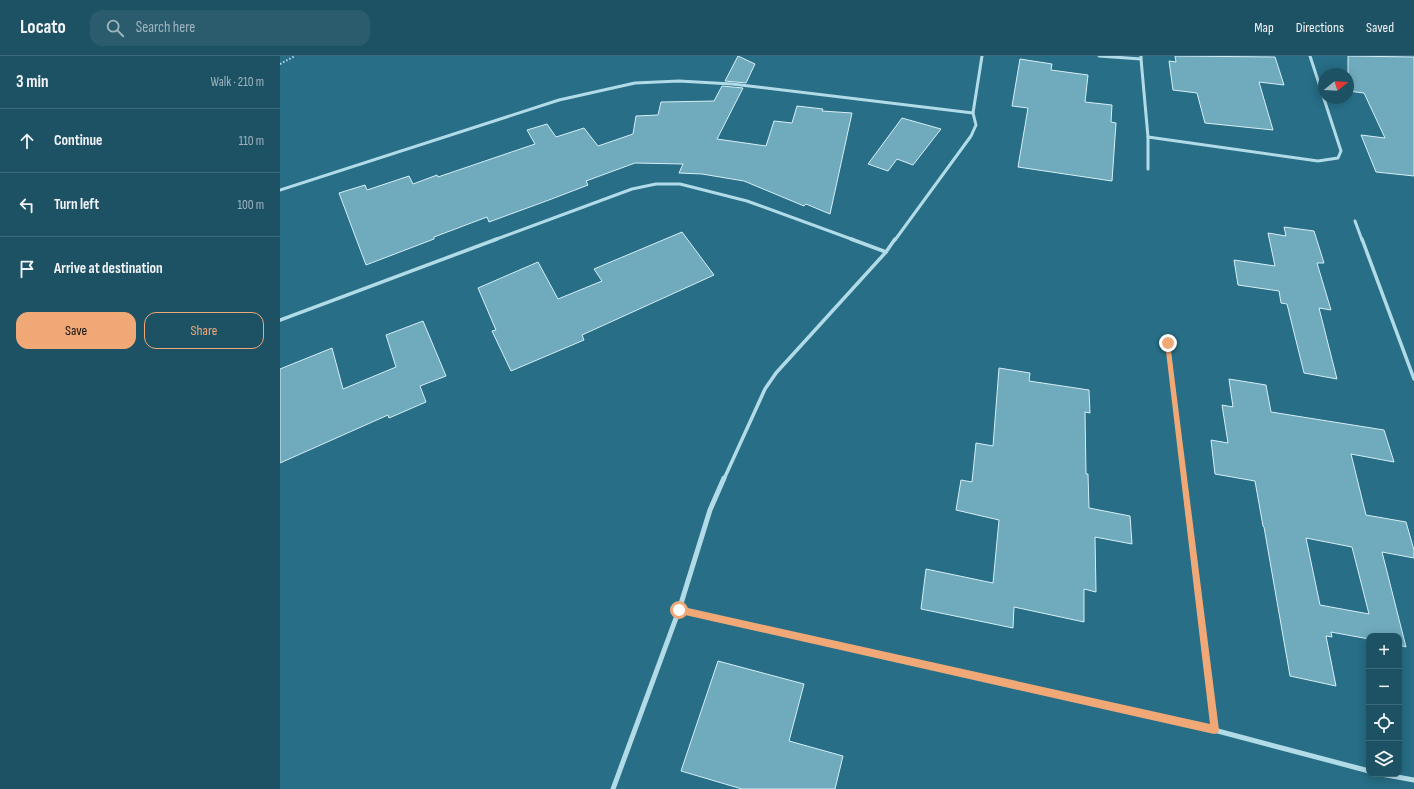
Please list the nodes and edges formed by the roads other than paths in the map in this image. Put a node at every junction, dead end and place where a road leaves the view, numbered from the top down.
1 (982, 56) edge
2 (1098, 56) edge
3 (1310, 56) edge
4 (1141, 58) edge
5 (973, 113) junction
6 (1148, 137) junction
7 (1148, 169) dead end
8 (280, 190) edge
9 (1356, 221) dead end
10 (886, 252) junction
11 (280, 320) edge
12 (1168, 343) dead end
13 (1414, 379) edge
14 (679, 610) junction
15 (1214, 730) junction
16 (1366, 770) edge
17 (1398, 777) edge
18 (1414, 780) edge
19 (613, 789) edge

1 - 5 street
2 - 4 street
3 - 6 street
4 - 6 street
5 - 8 street
5 - 10 street
6 - 7 street
9 - 13 street
10 - 11 street
10 - 14 street
12 - 15 street
14 - 15 street
14 - 19 street
15 - 16 street
17 - 18 street

